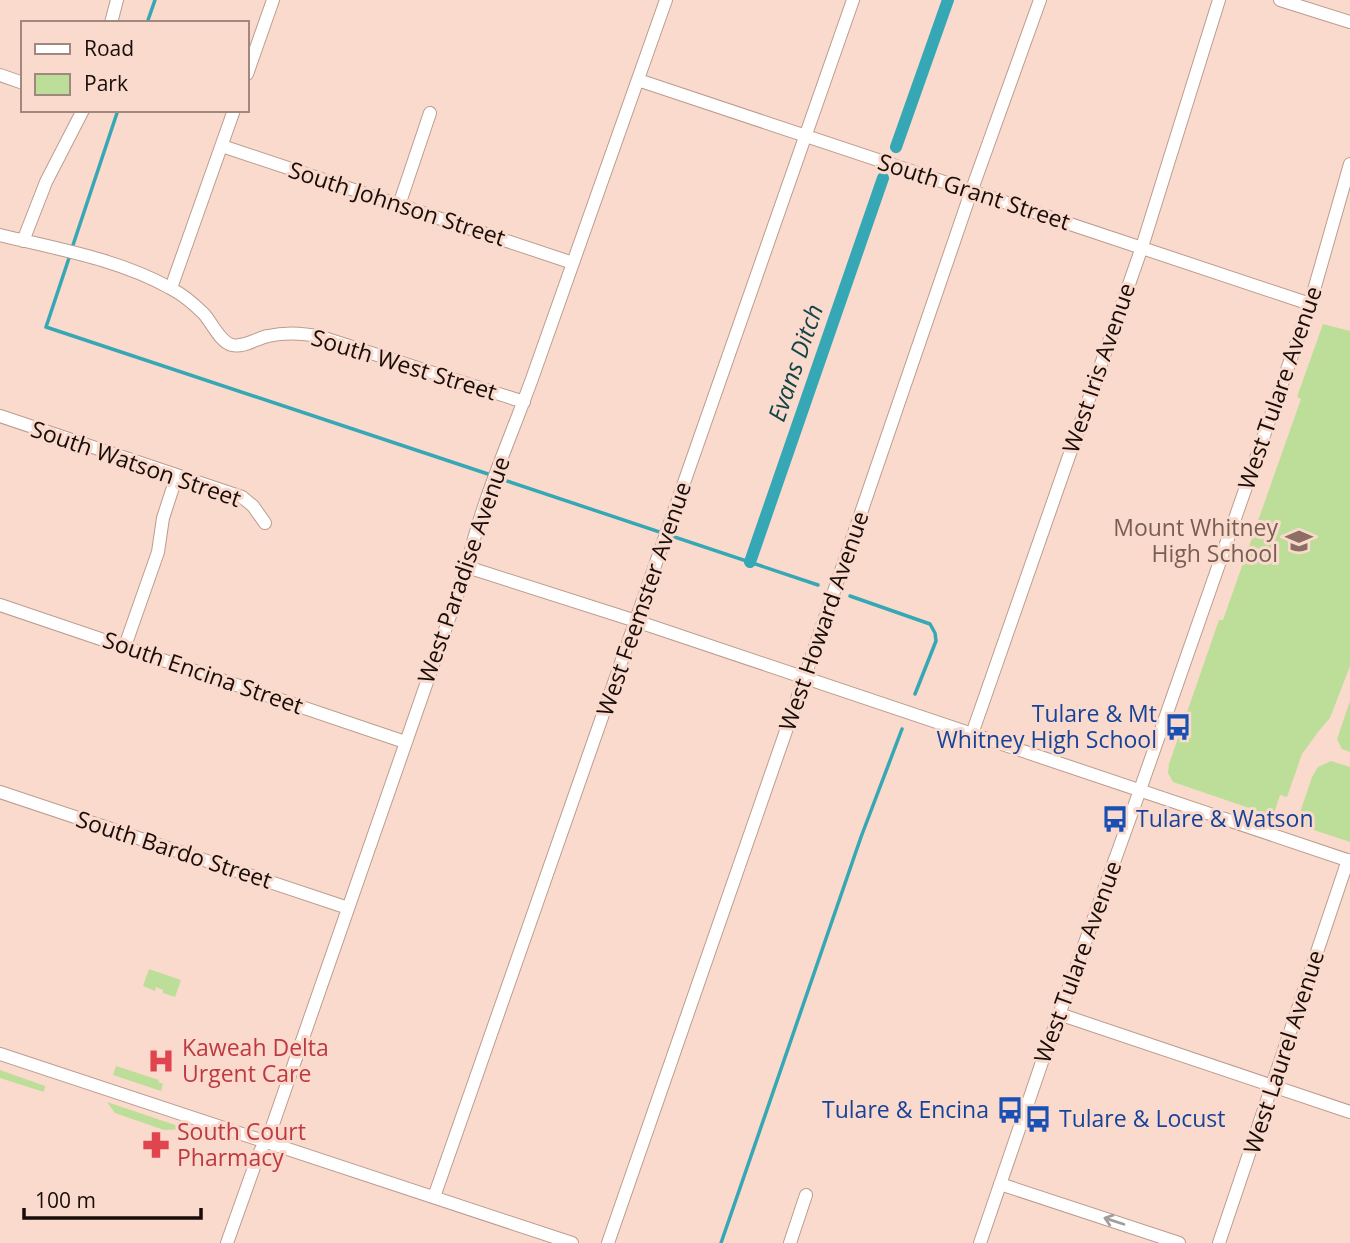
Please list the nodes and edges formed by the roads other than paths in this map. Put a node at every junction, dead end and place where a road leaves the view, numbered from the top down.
1 (117, 0) edge
2 (273, 0) edge
3 (666, 0) edge
4 (853, 0) edge
5 (1040, 0) edge
6 (1219, 0) edge
7 (1280, 0) edge
8 (112, 21) edge
9 (1350, 22) edge
10 (248, 71) edge
11 (0, 75) edge
12 (638, 80) junction
13 (21, 82) edge
14 (82, 112) edge
15 (233, 112) edge
16 (430, 113) dead end
17 (806, 137) junction
18 (222, 146) junction
19 (1350, 164) edge
20 (971, 192) junction
21 (399, 205) junction
22 (0, 235) edge
23 (23, 241) junction
24 (1142, 247) junction
25 (573, 263) junction
26 (171, 288) junction
27 (1310, 304) junction
28 (524, 402) junction
29 (0, 416) edge
30 (177, 475) junction
31 (265, 523) dead end
32 (467, 568) junction
33 (0, 605) edge
34 (635, 621) junction
35 (125, 646) junction
36 (804, 679) junction
37 (972, 734) junction
38 (405, 742) junction
39 (1140, 790) junction
40 (0, 792) edge
41 (1349, 860) edge
42 (348, 908) junction
43 (1059, 1014) junction
44 (0, 1054) edge
45 (1273, 1086) junction
46 (1350, 1112) edge
47 (265, 1141) junction
48 (1000, 1184) junction
49 (806, 1195) dead end
50 (434, 1197) junction
51 (227, 1243) edge
52 (572, 1243) edge
53 (608, 1243) edge
54 (790, 1243) edge
55 (980, 1243) edge
56 (1179, 1243) edge
57 (1219, 1243) edge

1 - 8 street
2 - 10 street
3 - 12 street, West Paradise Avenue
4 - 17 street, West Feemster Avenue
5 - 20 street, West Howard Avenue
6 - 24 street, West Iris Avenue
7 - 9 street
11 - 13 street
12 - 17 street, South Grant Street
12 - 25 street, West Paradise Avenue
14 - 23 street
15 - 18 street
16 - 21 street
17 - 20 street, South Grant Street
17 - 34 street, West Feemster Avenue
18 - 21 street, South Johnson Street
18 - 26 street
19 - 27 street, West Tulare Avenue
20 - 24 street, South Grant Street
20 - 36 street, West Howard Avenue
21 - 25 street, South Johnson Street
22 - 23 street, South West Street
23 - 26 street, South West Street
24 - 27 street, South Grant Street
24 - 37 street, West Iris Avenue
25 - 28 street, West Paradise Avenue
26 - 28 street, South West Street
27 - 39 street, West Tulare Avenue
28 - 32 street, West Paradise Avenue
29 - 30 street, South Watson Street
30 - 31 street, South Watson Street
30 - 35 street
32 - 34 street
32 - 38 street, West Paradise Avenue
33 - 35 street, South Encina Street
34 - 36 street
34 - 50 street, West Feemster Avenue
35 - 38 street, South Encina Street
36 - 37 street
36 - 53 street, West Howard Avenue
37 - 39 street
38 - 42 street, West Paradise Avenue
39 - 41 street
39 - 43 street, West Tulare Avenue
40 - 42 street, South Bardo Street
41 - 45 street, West Laurel Avenue
42 - 47 street, West Paradise Avenue
43 - 45 street
43 - 48 street, West Tulare Avenue
44 - 47 street
45 - 46 street
45 - 57 street, West Laurel Avenue
47 - 50 street
47 - 51 street, West Paradise Avenue
48 - 55 street, West Tulare Avenue
56 -> 48 street
49 - 54 street
50 - 52 street

